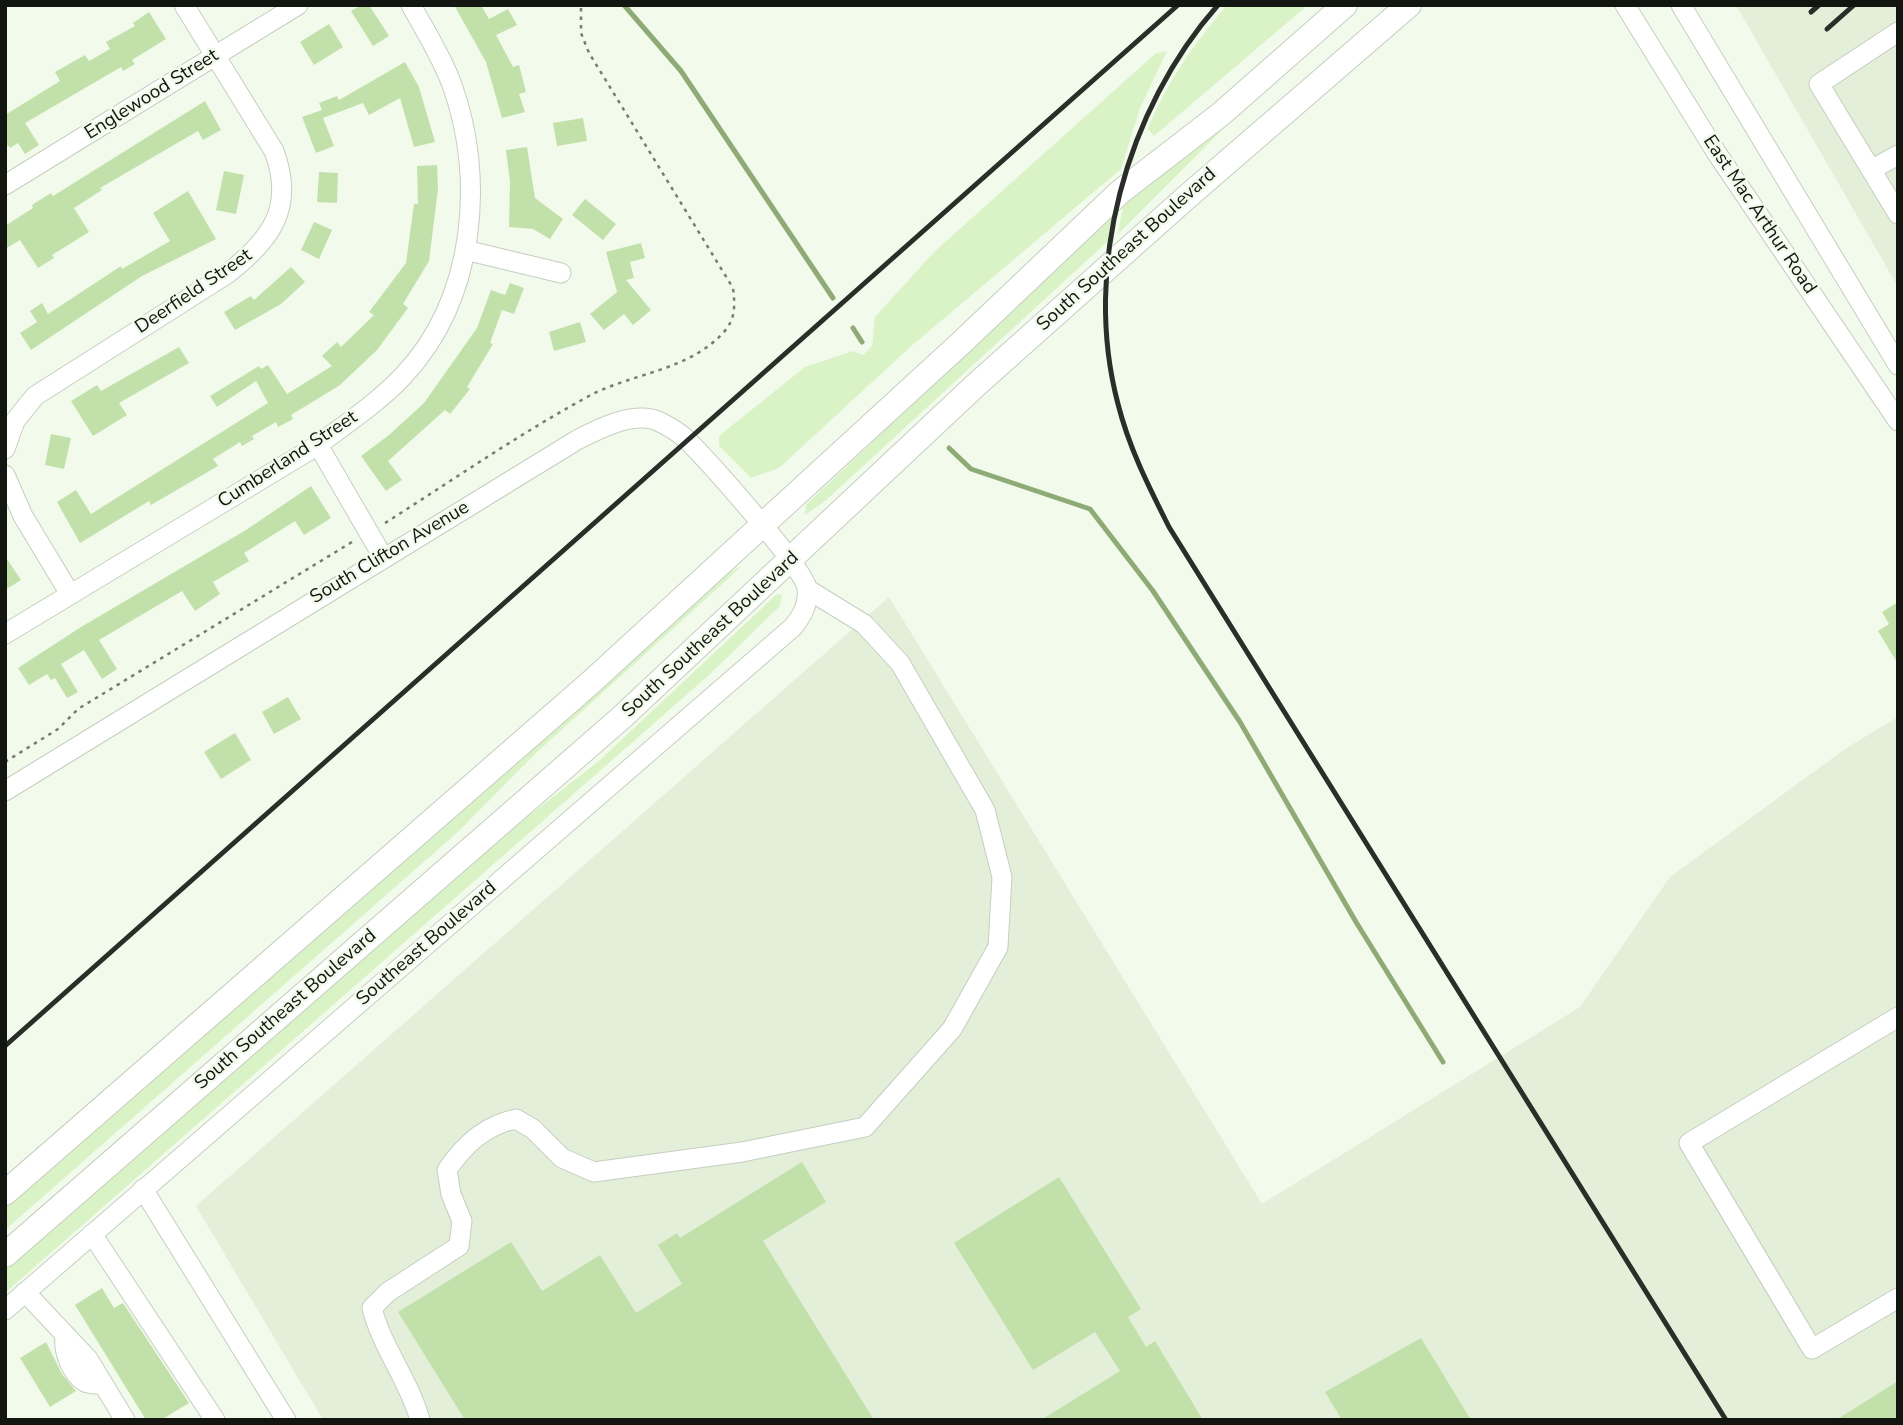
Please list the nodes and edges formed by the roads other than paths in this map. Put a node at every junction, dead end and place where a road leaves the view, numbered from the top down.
1 (184, 5) edge
2 (298, 5) edge
3 (411, 5) edge
4 (1345, 5) edge
5 (1409, 5) edge
6 (1625, 5) edge
7 (1681, 5) edge
8 (1896, 36) edge
9 (216, 56) junction
10 (1898, 155) edge
11 (1871, 170) junction
12 (5, 185) edge
13 (1898, 214) edge
14 (466, 250) junction
15 (561, 273) dead end
16 (1897, 363) edge
17 (1898, 421) edge
18 (318, 445) junction
19 (5, 449) edge
20 (5, 475) edge
21 (763, 526) junction
22 (383, 557) junction
23 (792, 561) junction
24 (807, 589) junction
25 (69, 594) junction
26 (5, 634) edge
27 (5, 791) edge
28 (1898, 1017) edge
29 (144, 1189) junction
30 (5, 1193) edge
31 (92, 1234) junction
32 (5, 1255) edge
33 (25, 1292) junction
34 (1898, 1298) edge
35 (5, 1310) edge
36 (203, 1401) junction
37 (125, 1420) edge
38 (193, 1420) edge
39 (215, 1420) edge
40 (286, 1420) edge
41 (419, 1420) edge

1 - 9 street, Deerfield Street
2 - 9 street, Englewood Street
3 - 14 street, Cumberland Street
4 - 21 main road
5 - 23 main road, South Southeast Boulevard
6 - 17 street, East Mac Arthur Road
7 - 16 street, East Mac Arthur Road
8 - 11 street
9 - 12 street, Englewood Street
9 - 19 street, Deerfield Street
10 - 11 street
11 - 13 street
14 - 15 street
14 - 18 street, Cumberland Street
18 - 22 street
18 - 25 street, Cumberland Street
20 - 25 street
21 - 22 street, South Clifton Avenue
21 - 23 street, South Clifton Avenue
21 - 30 main road
22 - 27 street, South Clifton Avenue
23 - 24 street
23 - 32 main road, South Southeast Boulevard
24 - 29 street, Southeast Boulevard
24 - 41 street
25 - 26 street, Cumberland Street
28 - 34 street
29 - 31 street, Southeast Boulevard
29 - 40 street
31 - 33 street, Southeast Boulevard
31 - 36 street
33 - 35 street, Southeast Boulevard
33 - 37 street
36 - 38 street
36 - 39 street

